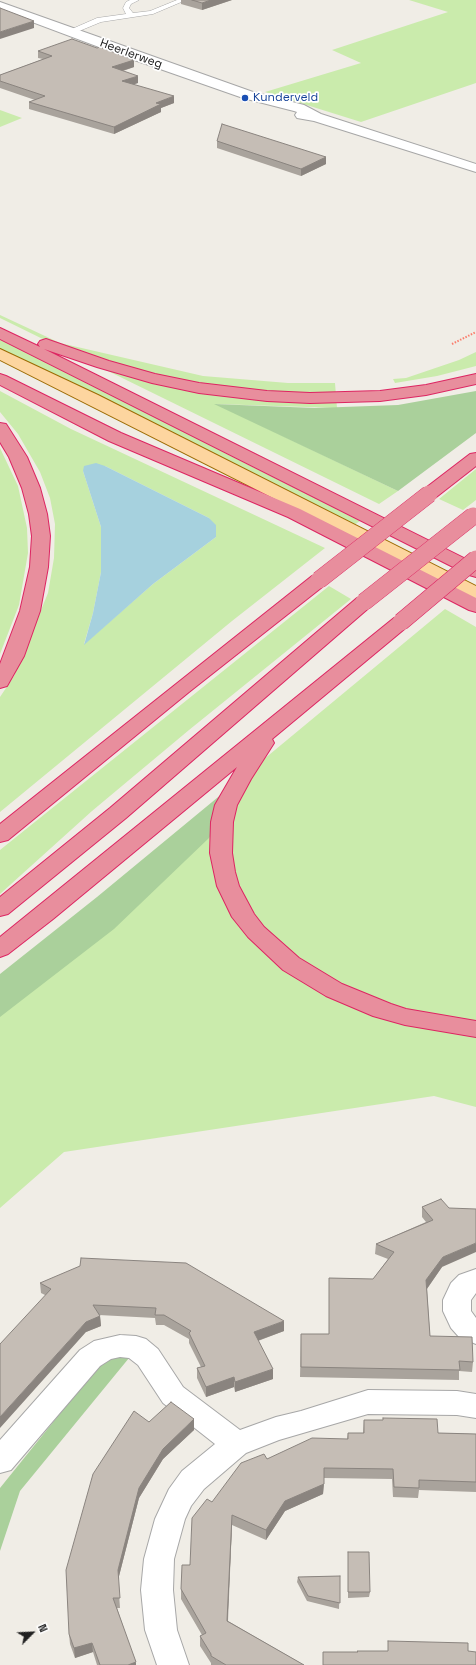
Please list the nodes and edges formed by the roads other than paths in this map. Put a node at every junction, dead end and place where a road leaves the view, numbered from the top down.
1 (136, 0) edge
2 (183, 0) edge
3 (0, 6) edge
4 (131, 16) junction
5 (69, 32) junction
6 (476, 168) edge
7 (0, 329) edge
8 (0, 333) edge
9 (0, 354) edge
10 (0, 379) edge
11 (476, 379) edge
12 (0, 428) edge
13 (476, 458) edge
14 (474, 514) edge
15 (476, 559) edge
16 (476, 571) edge
17 (476, 593) edge
18 (476, 606) edge
19 (0, 682) edge
20 (276, 724) junction
21 (0, 836) edge
22 (0, 909) edge
23 (0, 949) edge
24 (476, 1029) edge
25 (476, 1280) edge
26 (476, 1333) edge
27 (476, 1406) edge
28 (236, 1444) junction
29 (0, 1461) edge
30 (173, 1665) edge

1 - 4 lane
2 - 4 lane
3 - 5 street, Heerlerweg
4 - 5 lane
5 - 6 street, Heerlerweg
7 - 11 highway
8 - 16 highway
9 - 17 main road
10 - 18 highway
12 - 19 highway
13 - 21 highway, bridge
14 - 22 highway, bridge
15 - 20 highway, bridge
20 - 23 highway
20 - 24 highway
25 - 26 street
27 - 28 street
28 - 29 street
28 - 30 street

